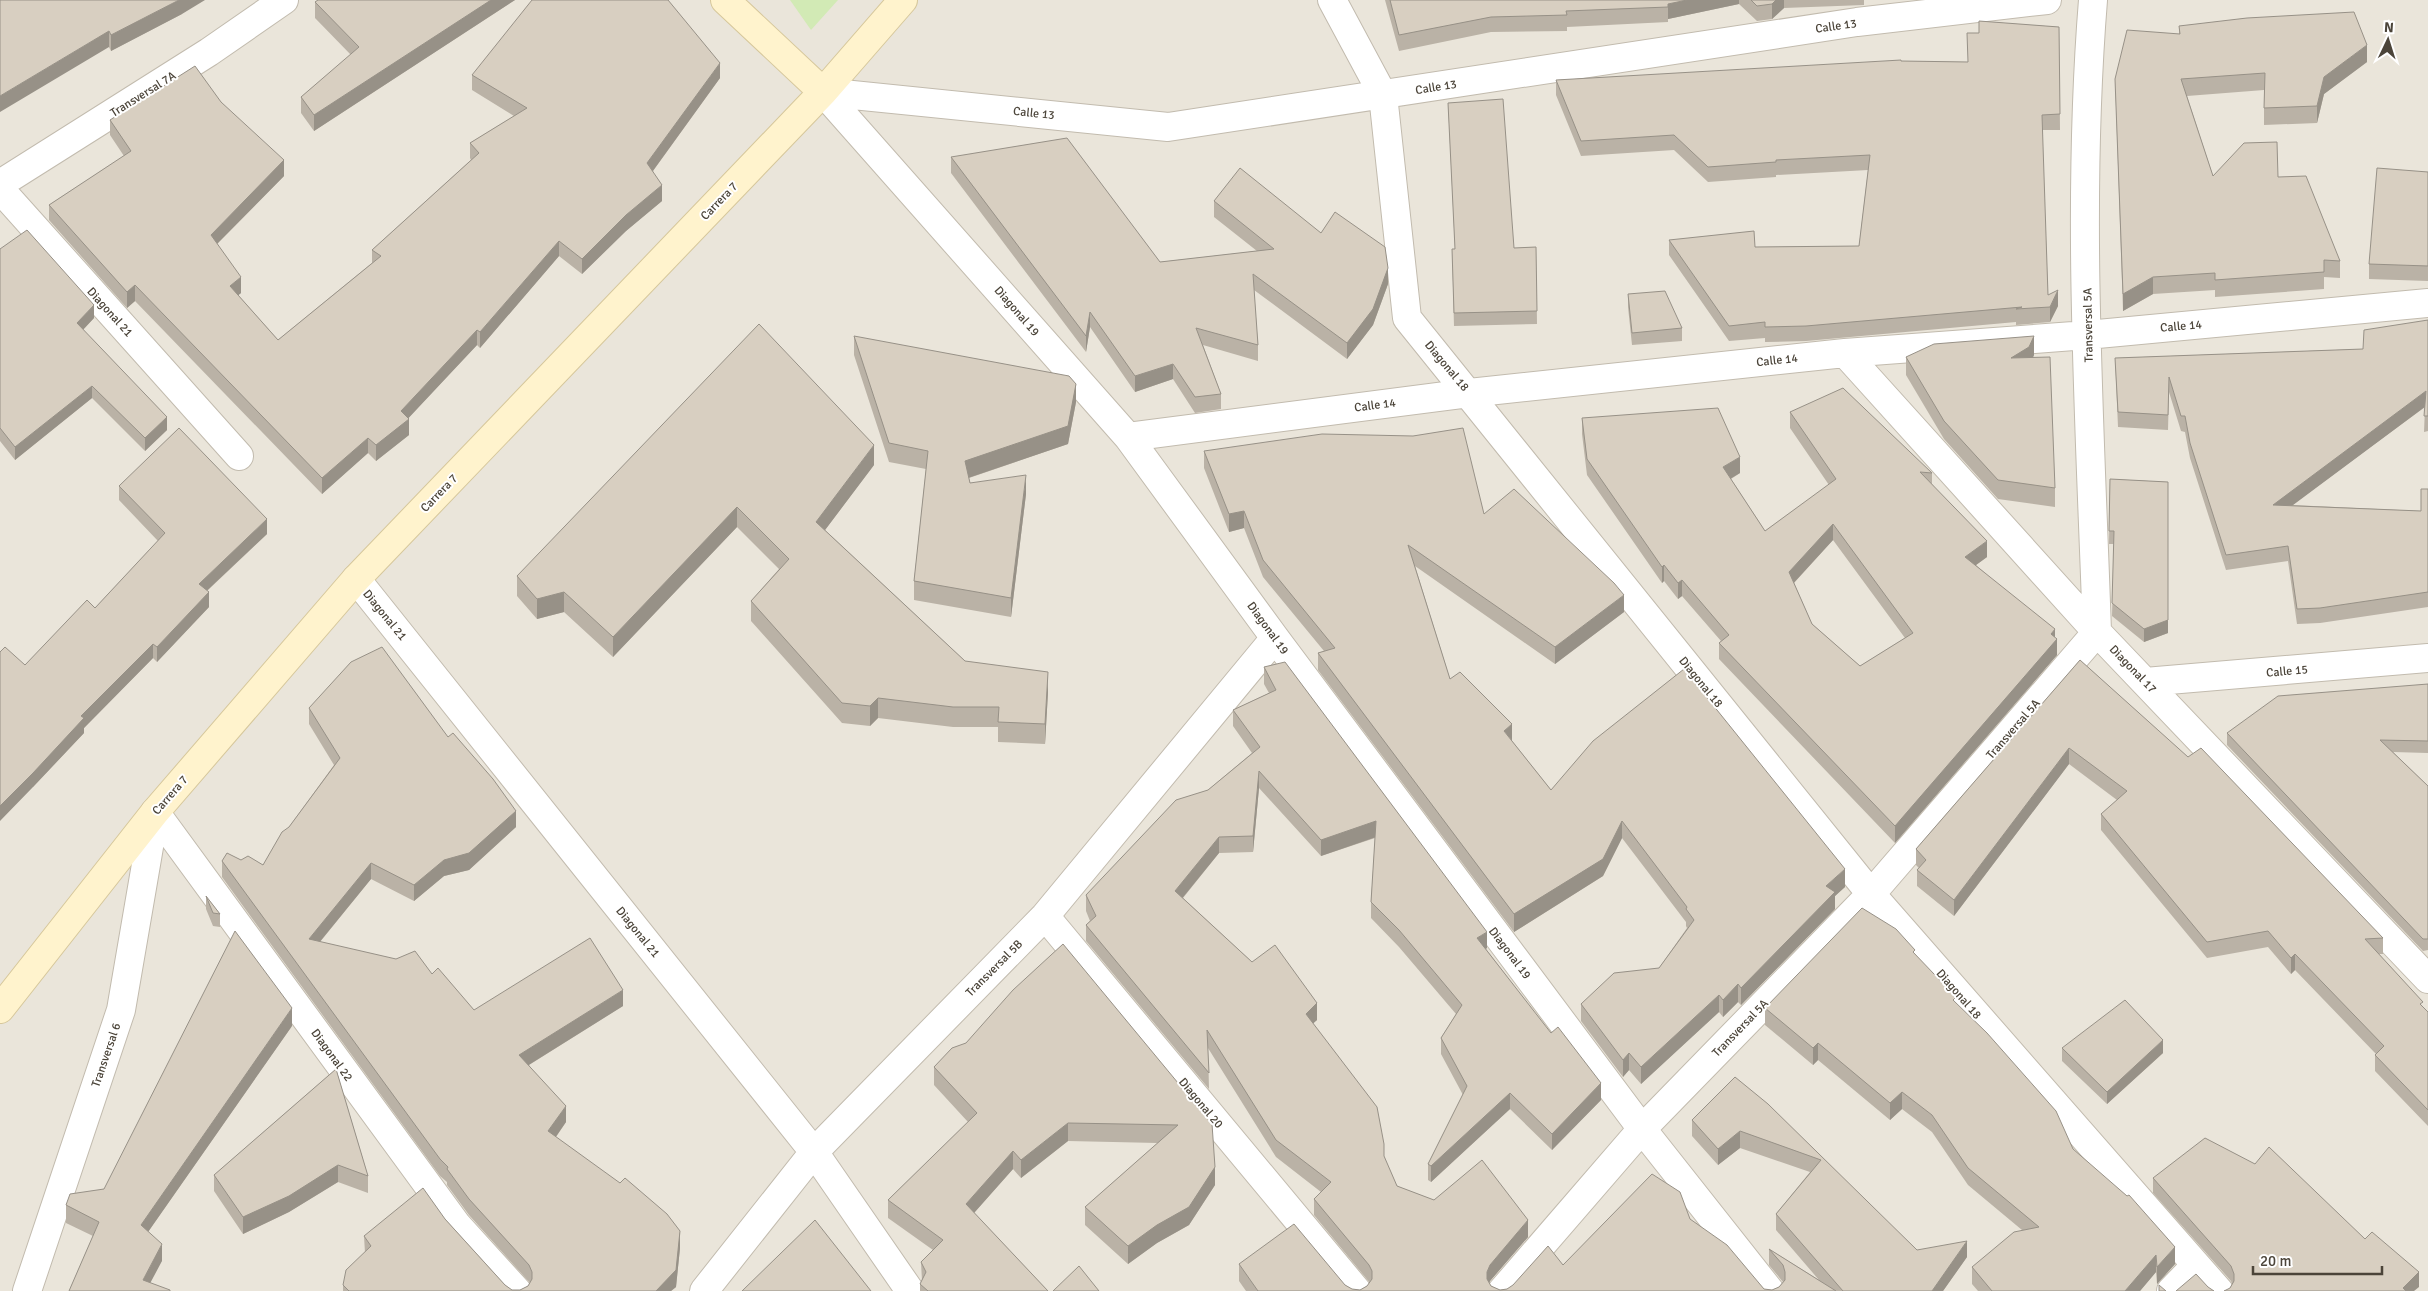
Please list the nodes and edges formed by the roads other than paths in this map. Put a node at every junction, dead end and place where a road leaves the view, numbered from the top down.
1 (284, 0) edge
2 (726, 0) edge
3 (903, 0) edge
4 (1332, 0) edge
5 (2047, 0) edge
6 (2093, 0) edge
7 (823, 92) junction
8 (1383, 95) junction
9 (0, 184) edge
10 (0, 190) edge
11 (2428, 303) edge
12 (2087, 335) junction
13 (1846, 353) junction
14 (1470, 393) junction
15 (1128, 437) junction
16 (239, 456) dead end
17 (356, 579) junction
18 (2097, 632) junction
19 (1275, 638) junction
20 (2428, 658) edge
21 (2145, 682) junction
22 (155, 812) junction
23 (1871, 894) junction
24 (1046, 916) junction
25 (2419, 959) edge
26 (2428, 979) edge
27 (0, 1009) edge
28 (1642, 1128) junction
29 (814, 1152) junction
30 (2196, 1265) junction
31 (27, 1291) edge
32 (517, 1291) edge
33 (704, 1291) edge
34 (910, 1291) edge
35 (1357, 1291) edge
36 (1502, 1291) edge
37 (1770, 1291) edge
38 (2171, 1291) edge
39 (2219, 1291) edge

1 - 9 street, Transversal 7A
2 - 7 main road, Diagonal 19
3 - 7 main road, Carrera 7
4 - 8 street, Diagonal 18
5 - 8 street, Calle 13
6 - 12 street, Transversal 5A
7 - 8 street, Calle 13
7 - 15 street, Diagonal 19
7 - 17 main road, Carrera 7
8 - 14 street, Diagonal 18
10 - 16 street, Diagonal 21
11 - 12 street, Calle 14
12 - 13 street, Calle 14
12 - 18 street, Transversal 5A
13 - 14 street, Calle 14
13 - 18 street, Diagonal 17
14 - 15 street, Calle 14
14 - 23 street, Diagonal 18
15 - 19 street, Diagonal 19
17 - 22 main road, Carrera 7
17 - 29 street, Diagonal 21
18 - 21 street, Diagonal 17
18 - 23 street, Transversal 5A
19 - 24 street, Transversal 5B
19 - 28 street, Diagonal 19
20 - 21 street, Calle 15
21 - 25 street, Diagonal 17
22 - 27 main road, Carrera 7
22 - 31 street, Transversal 6
22 - 32 street, Diagonal 22
23 - 28 street, Transversal 5A
23 - 30 street, Diagonal 18
24 - 29 street, Transversal 5B
24 - 35 street, Diagonal 20
25 - 26 street, Diagonal 17
28 - 36 street, Transversal 5A
28 - 37 street, Diagonal 19
29 - 33 street, Transversal 5B
29 - 34 street, Diagonal 21
30 - 38 street
30 - 39 street, Diagonal 18

